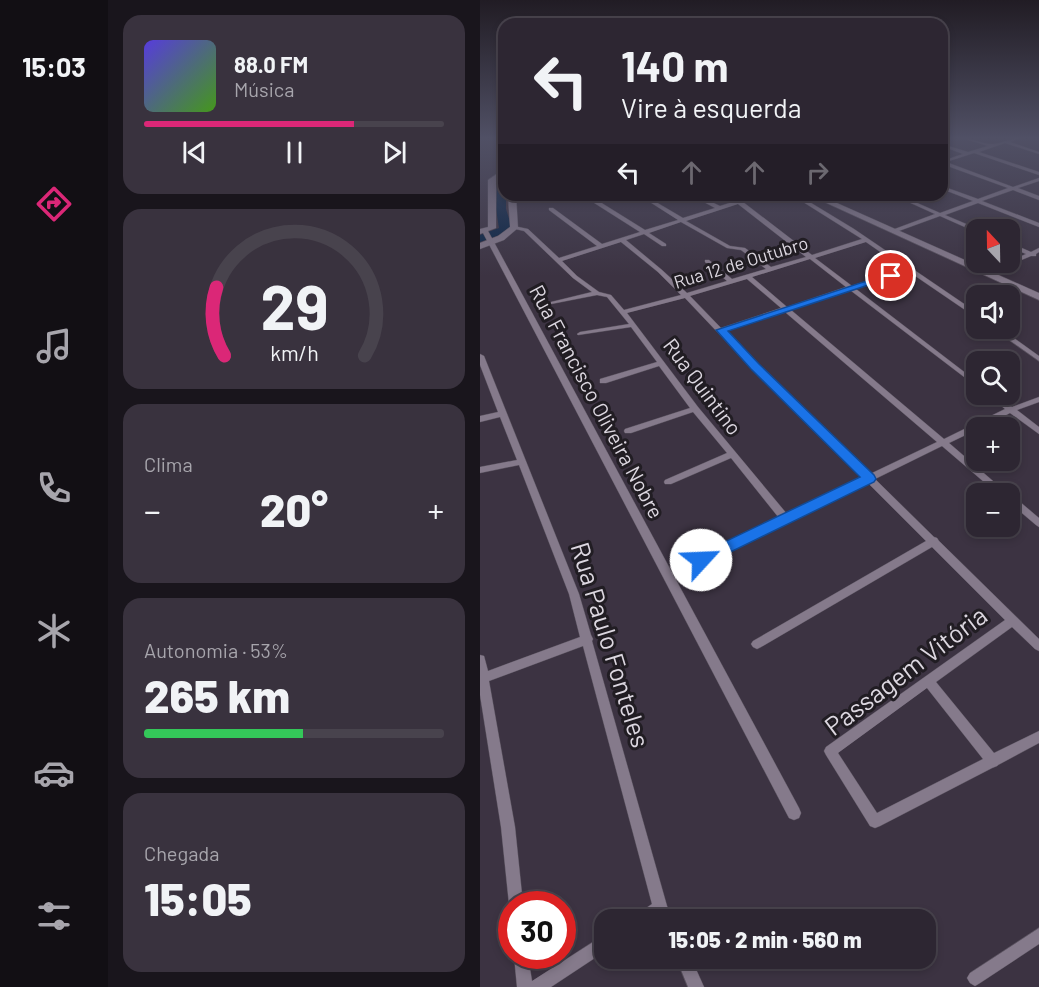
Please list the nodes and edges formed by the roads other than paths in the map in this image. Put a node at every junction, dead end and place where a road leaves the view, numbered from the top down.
1 (492, 184) edge
2 (1002, 184) edge
3 (1024, 184) edge
4 (1013, 188) junction
5 (948, 189) edge
6 (1039, 198) edge
7 (512, 201) edge
8 (595, 201) edge
9 (650, 201) edge
10 (705, 201) edge
11 (804, 201) edge
12 (826, 201) edge
13 (909, 201) edge
14 (978, 201) junction
15 (739, 202) joint
16 (720, 208) junction
17 (551, 209) dead end
18 (940, 214) junction
19 (680, 221) junction
20 (1039, 225) edge
21 (966, 226) edge
22 (514, 228) junction
23 (894, 231) junction
24 (644, 233) junction
25 (486, 236) edge
26 (622, 240) junction
27 (866, 240) junction
28 (664, 245) dead end
29 (480, 246) edge
30 (602, 247) junction
31 (1020, 249) edge
32 (1039, 250) edge
33 (1031, 254) junction
34 (811, 257) junction
35 (1039, 257) edge
36 (1020, 259) edge
37 (559, 260) junction
38 (707, 261) dead end
39 (966, 264) edge
40 (910, 269) junction
41 (771, 270) junction
42 (986, 273) edge
43 (748, 277) junction
44 (732, 282) junction
45 (853, 289) junction
46 (597, 293) junction
47 (688, 295) junction
48 (1039, 297) edge
49 (553, 303) dead end
50 (966, 308) edge
51 (785, 311) junction
52 (624, 312) junction
53 (633, 325) junction
54 (721, 330) junction
55 (580, 334) dead end
56 (1011, 339) edge
57 (480, 356) edge
58 (1039, 359) edge
59 (661, 363) junction
60 (966, 376) edge
61 (603, 381) dead end
62 (1039, 399) edge
63 (1004, 405) edge
64 (695, 409) junction
65 (1010, 410) junction
66 (503, 414) junction
67 (480, 419) edge
68 (628, 431) dead end
69 (1039, 431) edge
70 (944, 442) junction
71 (731, 455) junction
72 (520, 462) junction
73 (480, 470) edge
74 (870, 479) junction
75 (668, 482) dead end
76 (991, 483) edge
77 (1020, 507) edge
78 (786, 520) junction
79 (1039, 523) edge
80 (934, 541) junction
81 (701, 560) dead end
82 (1013, 620) junction
83 (588, 639) junction
84 (757, 644) dead end
85 (1039, 646) edge
86 (480, 660) edge
87 (482, 678) edge
88 (929, 682) junction
89 (1039, 737) edge
90 (993, 762) junction
91 (794, 813) dead end
92 (515, 891) edge
93 (662, 909) edge
94 (1039, 935) edge
95 (594, 950) edge
96 (523, 969) edge
97 (688, 969) edge
98 (975, 978) dead end
99 (525, 987) edge
100 (537, 987) edge
101 (696, 987) edge

1 - 25 street
2 - 4 street
3 - 4 street
4 - 6 street
4 - 14 street
5 - 14 street
7 - 22 street
8 - 24 street
9 - 19 street
10 - 16 street
11 - 27 street
12 - 23 street
13 - 18 street
14 - 18 street
14 - 20 street
15 - 16 street
15 - 34 street
16 - 19 street
17 - 30 street
18 - 21 street
18 - 23 street
19 - 24 street
19 - 41 street
22 - 25 street
22 - 37 street, Rua Quintino
23 - 39 street
24 - 26 street
24 - 28 street
25 - 29 street
25 - 91 street, Rua Francisco Oliveira Nobre
26 - 30 street
26 - 47 street
27 - 34 street, Rua 12 de Outubro
27 - 40 street
30 - 37 street
31 - 33 street
32 - 33 street
33 - 35 street
33 - 36 street
34 - 41 street, Rua 12 de Outubro
34 - 45 street
37 - 46 street, Rua Quintino
38 - 44 street
40 - 45 street
40 - 50 street
41 - 43 street, Rua 12 de Outubro
42 - 48 street
43 - 44 street, Rua 12 de Outubro
43 - 51 street
44 - 47 street, Rua 12 de Outubro
45 - 51 street
45 - 60 street
46 - 49 street
46 - 52 street, Rua Quintino
47 - 52 street, Rua 12 de Outubro
47 - 54 street
51 - 54 street
51 - 70 street
52 - 53 street, Rua Quintino
53 - 55 street
53 - 59 street, Rua Quintino
54 - 74 street
56 - 58 street
57 - 66 street, Rua Paulo Fonteles
59 - 61 street
59 - 64 street, Rua Quintino
62 - 65 street
63 - 65 street
64 - 68 street
64 - 71 street, Rua Quintino
65 - 69 street
65 - 70 street
66 - 67 street
66 - 72 street, Rua Paulo Fonteles
70 - 74 street
70 - 76 street
71 - 75 street
71 - 78 street, Rua Quintino
72 - 73 street
72 - 83 street, Rua Paulo Fonteles
74 - 78 street
74 - 80 street
77 - 79 street
78 - 81 street
80 - 82 street
80 - 84 street
82 - 85 street
82 - 88 street, Passagem Vitória
83 - 87 street
83 - 93 street, Rua Paulo Fonteles
86 - 87 street
87 - 92 street
88 - 90 street
88 - 90 street, Passagem Vitória
89 - 90 street
94 - 98 street
95 - 100 street
96 - 99 street
97 - 101 street

